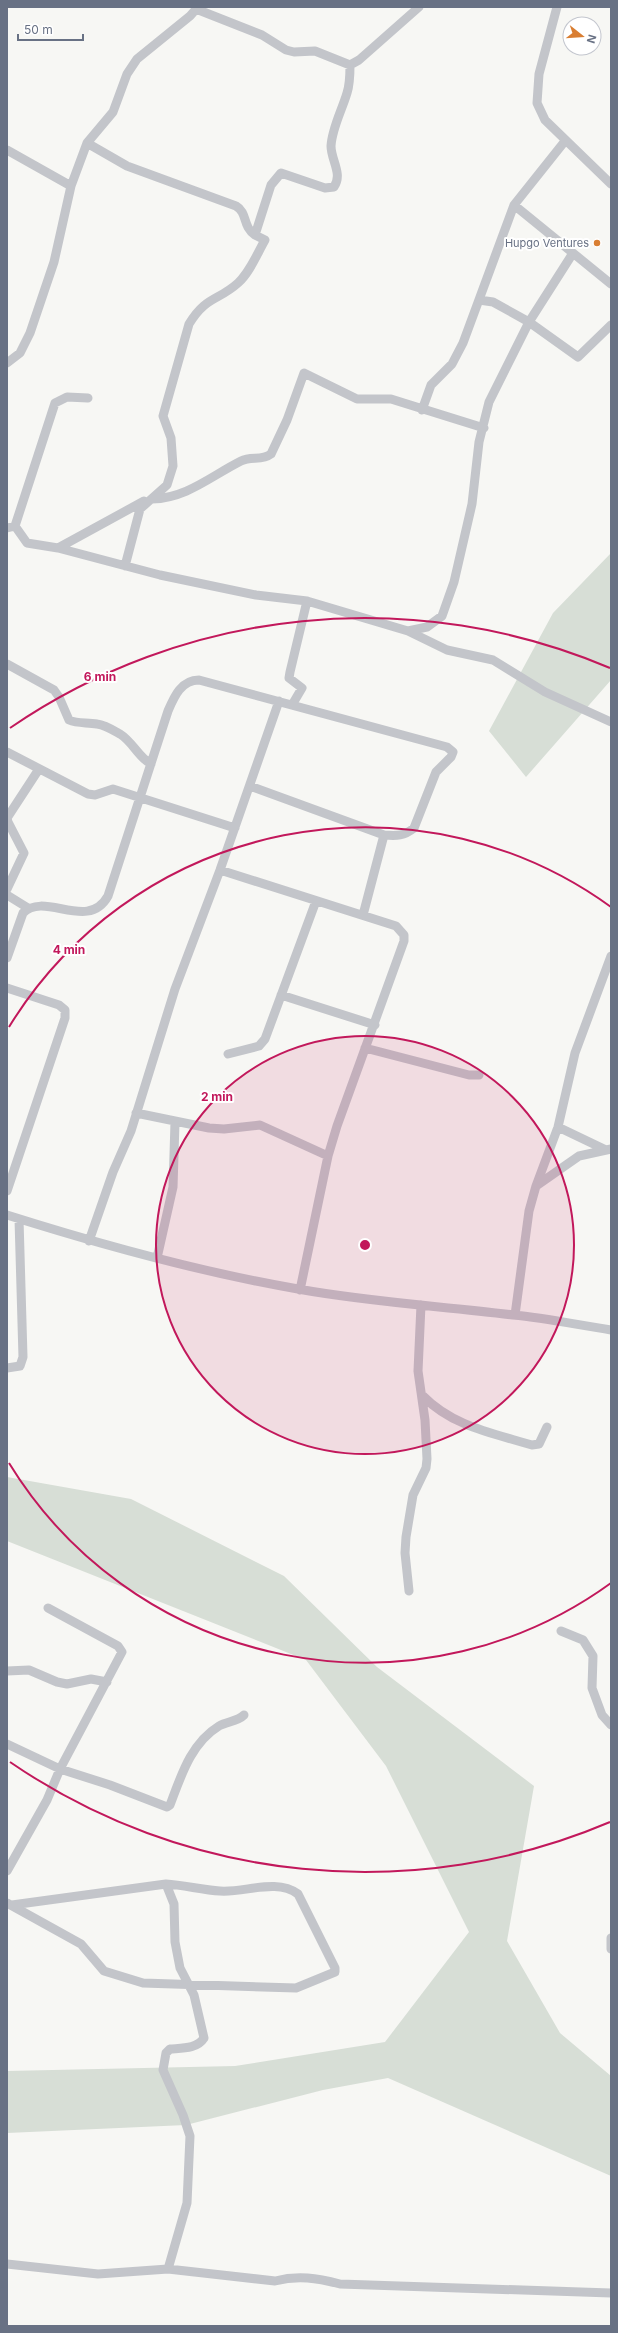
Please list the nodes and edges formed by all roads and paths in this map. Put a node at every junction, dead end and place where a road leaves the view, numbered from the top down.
1 (419, 7) edge
2 (557, 7) edge
3 (197, 8) edge
4 (350, 65) junction
5 (565, 141) junction
6 (87, 143) junction
7 (7, 150) edge
8 (611, 184) edge
9 (70, 186) junction
10 (514, 205) junction
11 (255, 235) junction
12 (573, 253) junction
13 (611, 284) edge
14 (479, 300) junction
15 (529, 322) junction
16 (611, 326) edge
17 (7, 363) edge
18 (88, 398) dead end
19 (422, 410) junction
20 (484, 428) junction
21 (162, 492) junction
22 (152, 500) junction
23 (11, 527) edge
24 (58, 548) junction
25 (125, 566) junction
26 (307, 601) junction
27 (408, 631) junction
28 (7, 664) edge
29 (279, 701) junction
30 (292, 705) junction
31 (611, 722) edge
32 (7, 752) edge
33 (151, 764) junction
34 (38, 769) junction
35 (250, 786) junction
36 (141, 798) junction
37 (235, 828) junction
38 (384, 834) junction
39 (220, 870) junction
40 (7, 889) edge
41 (7, 895) edge
42 (316, 901) junction
43 (28, 908) junction
44 (363, 915) junction
45 (611, 956) edge
46 (7, 958) edge
47 (7, 988) edge
48 (281, 995) junction
49 (375, 1025) junction
50 (365, 1048) junction
51 (228, 1054) dead end
52 (479, 1076) dead end
53 (136, 1113) junction
54 (176, 1122) junction
55 (558, 1127) junction
56 (608, 1149) edge
57 (328, 1156) junction
58 (536, 1186) junction
59 (7, 1191) edge
60 (7, 1215) edge
61 (18, 1219) junction
62 (89, 1241) junction
63 (157, 1258) junction
64 (300, 1290) junction
65 (421, 1305) junction
66 (515, 1315) junction
67 (611, 1330) edge
68 (7, 1368) edge
69 (423, 1396) junction
70 (547, 1427) dead end
71 (409, 1591) dead end
72 (48, 1608) dead end
73 (561, 1631) dead end
74 (7, 1671) edge
75 (107, 1682) junction
76 (244, 1715) dead end
77 (611, 1725) edge
78 (7, 1744) edge
79 (60, 1769) junction
80 (7, 1871) edge
81 (166, 1884) junction
82 (9, 1904) edge
83 (611, 1938) edge
84 (611, 1950) edge
85 (189, 1984) junction
86 (7, 2264) edge
87 (168, 2269) junction
88 (611, 2293) edge

1 - 4 street
2 - 5 street
3 - 4 street
3 - 6 street
4 - 11 street
5 - 8 street
5 - 10 street
6 - 9 street
6 - 11 street
7 - 9 street
9 - 17 street
10 - 12 street
10 - 14 street
11 - 21 street
12 - 13 street
12 - 15 street
14 - 15 street
14 - 19 street
15 - 16 street
15 - 20 street
18 - 23 street
19 - 20 street
19 - 22 street
20 - 27 street
21 - 22 street
21 - 24 street
22 - 25 street
23 - 24 street
24 - 25 street
25 - 26 street
26 - 27 street
26 - 30 street
27 - 31 street
28 - 33 street
29 - 30 street
29 - 33 street
29 - 35 street
30 - 38 street
32 - 34 street
33 - 36 street
34 - 36 street
34 - 40 street
35 - 37 street
35 - 38 street
36 - 37 street
36 - 43 street
37 - 39 street
38 - 44 street
39 - 42 street
39 - 53 street
41 - 43 street
42 - 44 street
42 - 48 street
43 - 46 street
44 - 49 street
45 - 55 street
47 - 59 street
48 - 49 street
48 - 51 street
49 - 50 street
50 - 52 street
50 - 57 street
53 - 54 street
53 - 62 street
54 - 57 street
54 - 63 street
55 - 56 street
55 - 58 street
56 - 58 street
57 - 64 street
58 - 66 street
60 - 61 street
61 - 62 street
61 - 68 street
62 - 63 street
63 - 64 street
64 - 65 street
65 - 66 street
65 - 69 street
66 - 67 street
69 - 70 street
69 - 71 street
72 - 75 street
73 - 77 street
74 - 75 street
75 - 79 street
76 - 79 street
78 - 79 street
79 - 80 street
81 - 82 street
81 - 85 street
81 - 85 street
82 - 85 street
83 - 84 street
85 - 87 street
86 - 87 street
87 - 88 street

